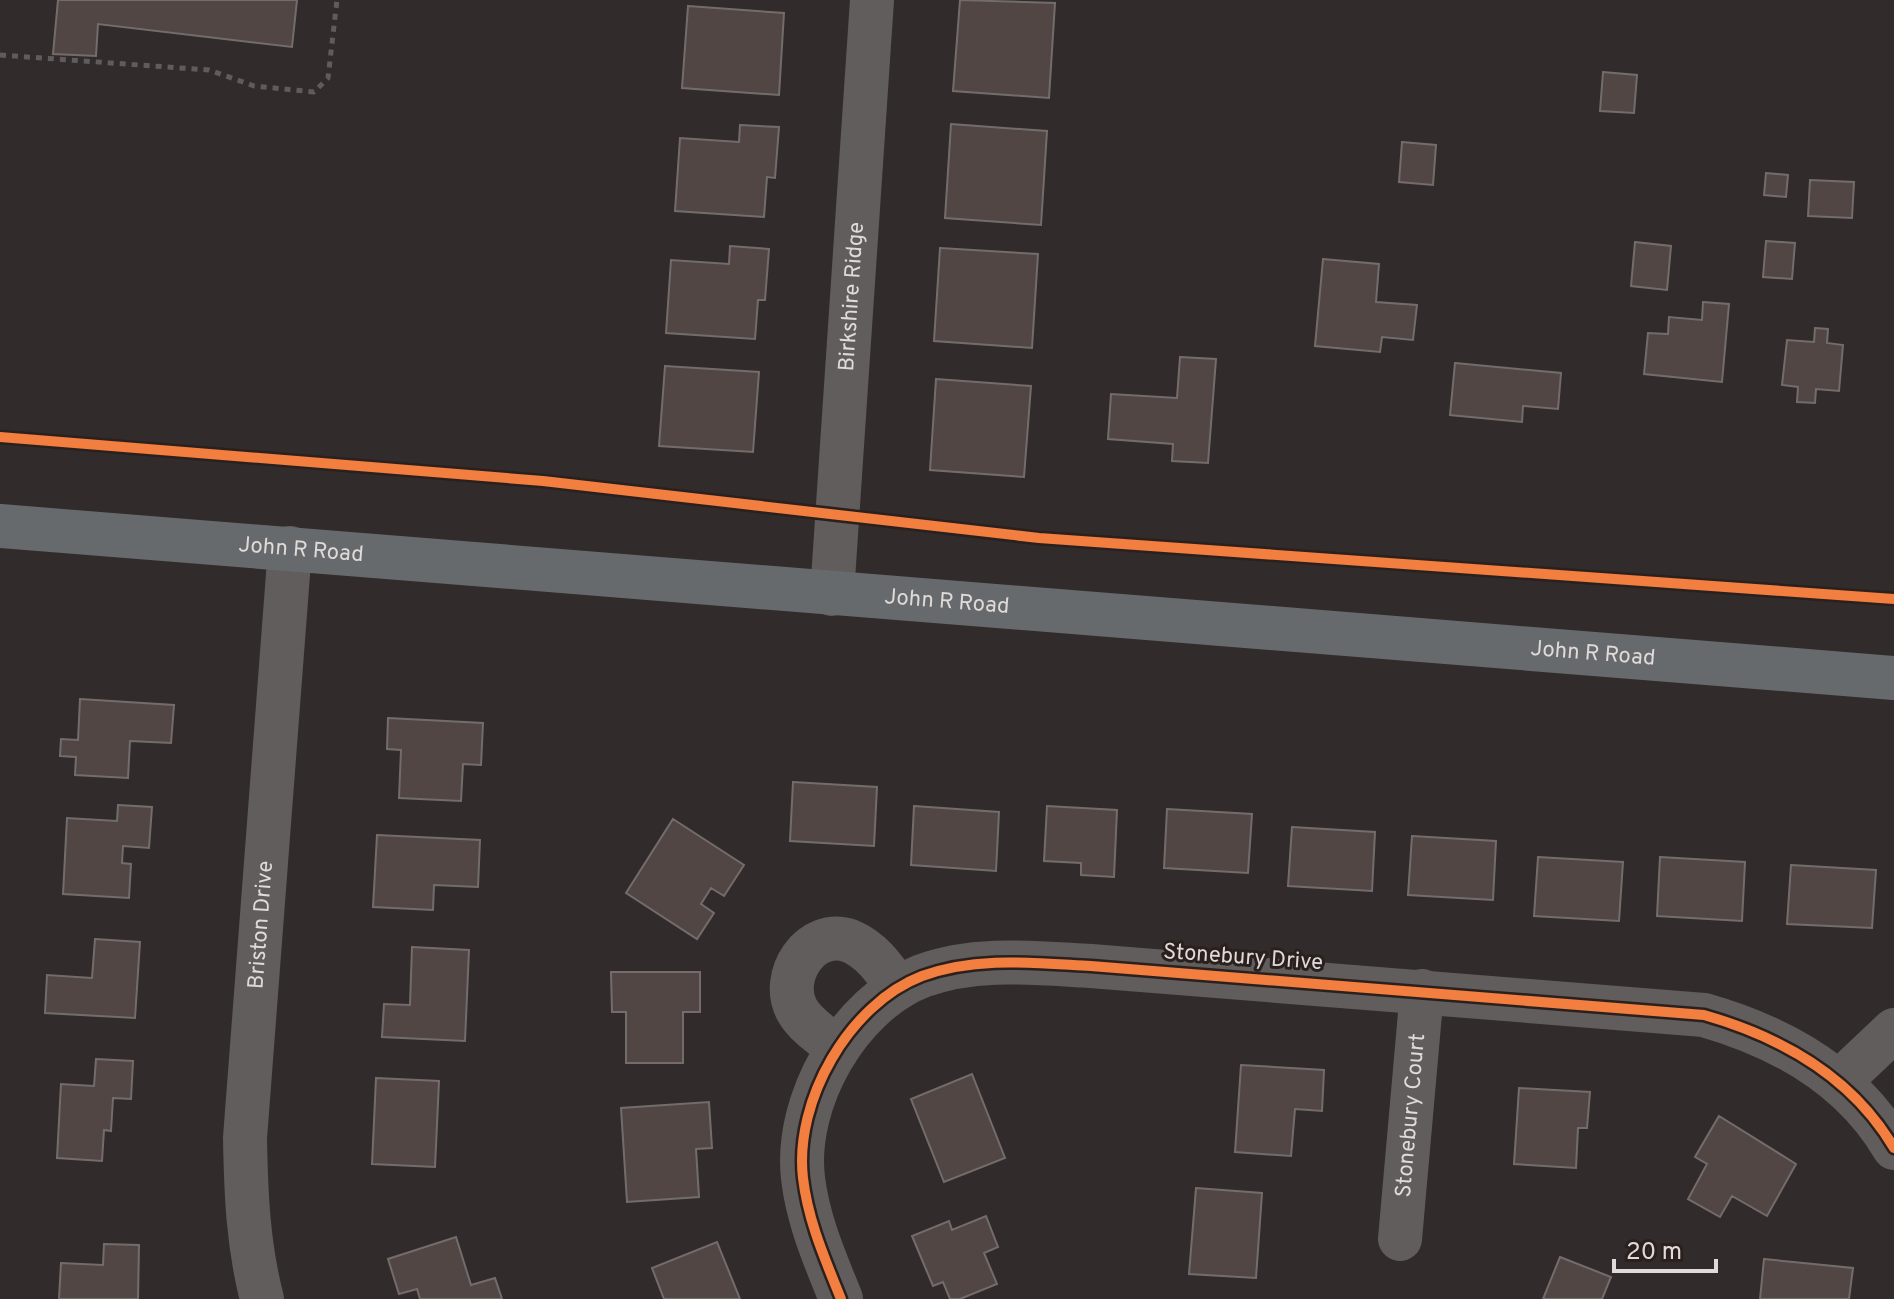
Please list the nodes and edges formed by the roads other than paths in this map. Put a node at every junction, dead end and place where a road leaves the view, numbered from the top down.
1 (872, 0) edge
2 (0, 526) edge
3 (290, 548) junction
4 (832, 594) junction
5 (1894, 678) edge
6 (898, 988) junction
7 (1422, 991) junction
8 (1894, 1030) edge
9 (838, 1048) junction
10 (1839, 1082) junction
11 (1893, 1144) edge
12 (1400, 1239) dead end
13 (262, 1299) edge
14 (841, 1299) edge

1 - 4 street, Birkshire Ridge
2 - 3 main road, John R Road
3 - 4 main road, John R Road
3 - 13 street, Briston Drive
4 - 5 main road, John R Road
6 - 7 street, Stonebury Drive
6 - 9 street, Stonebury Drive
6 - 9 street
7 - 10 street, Stonebury Drive
7 - 12 street, Stonebury Court
8 - 10 street
9 - 14 street, Stonebury Drive
10 - 11 street, Stonebury Drive

